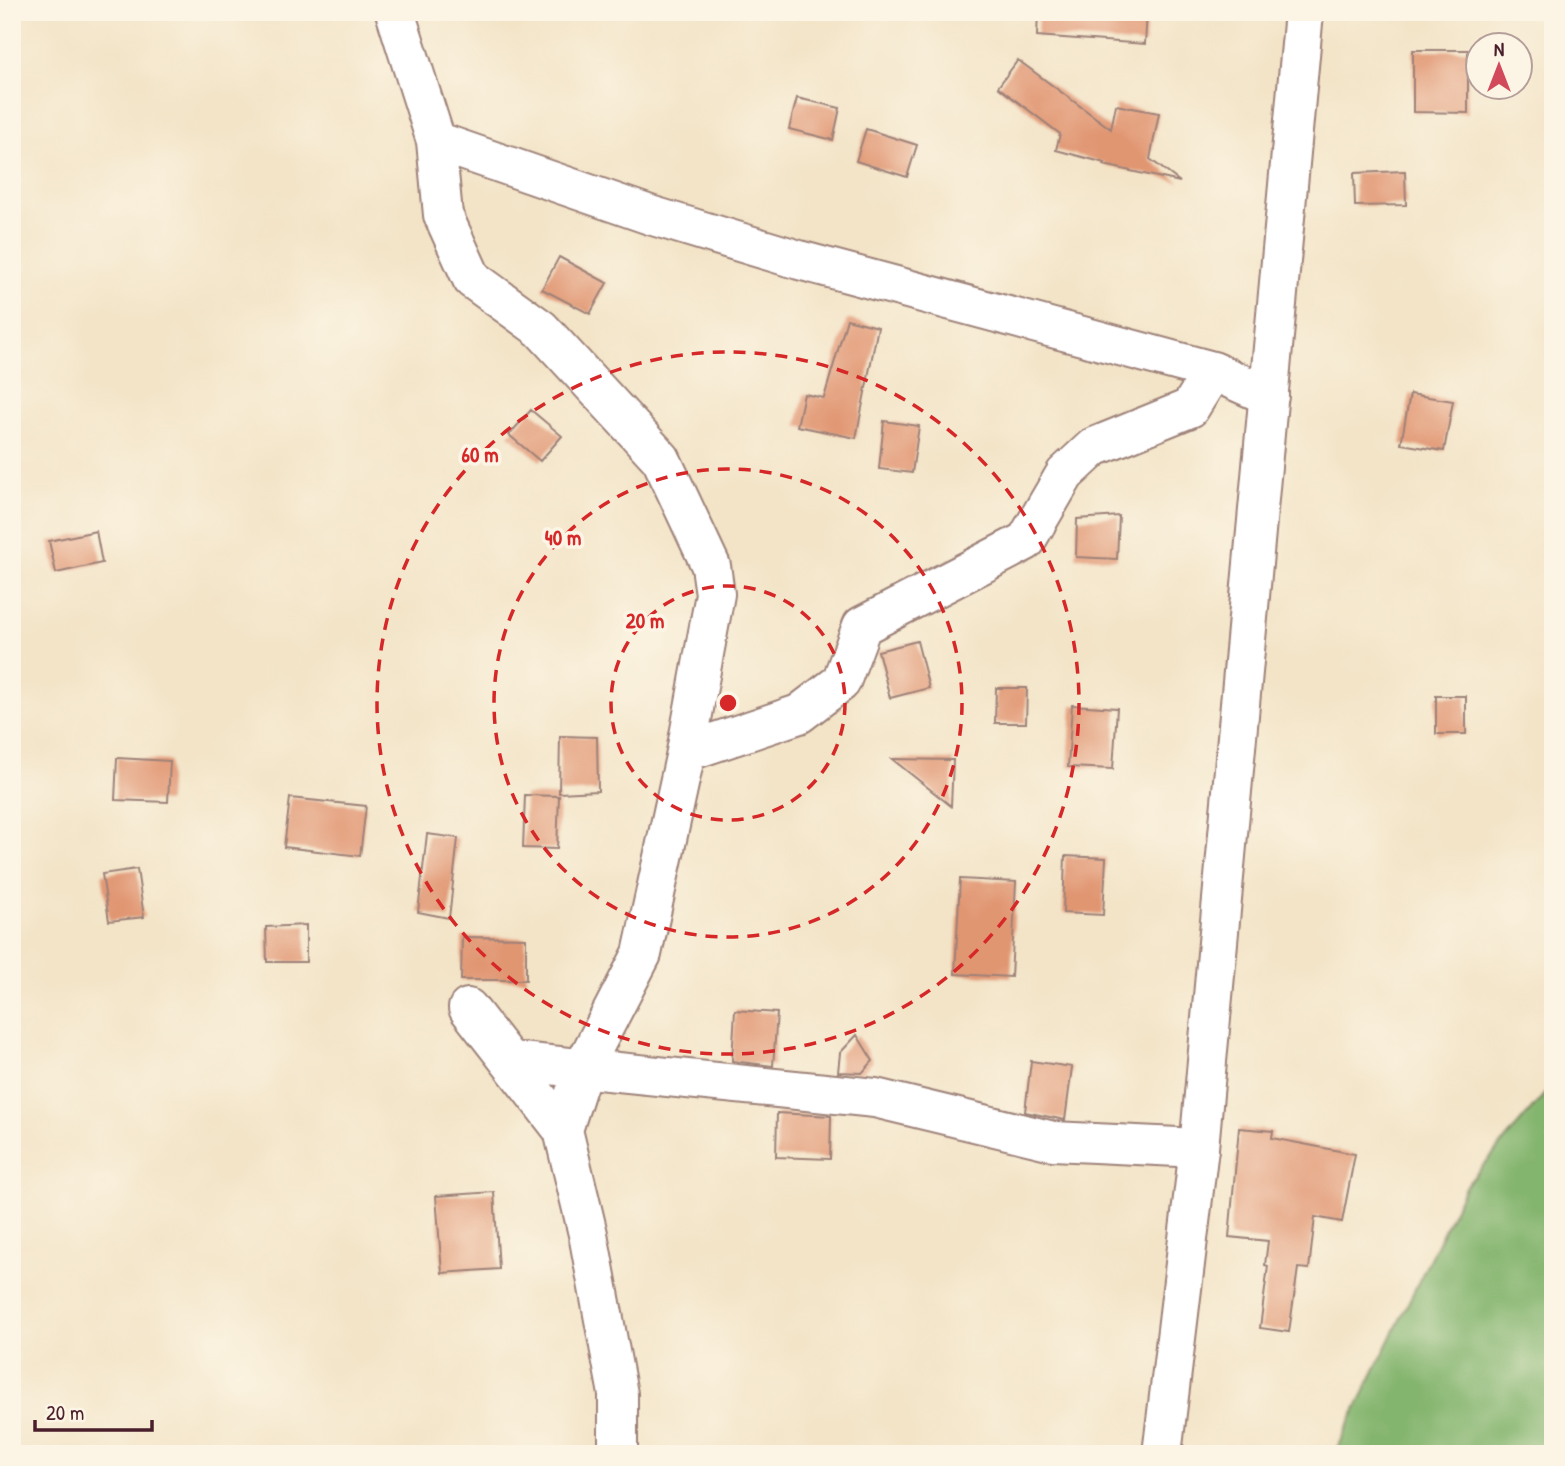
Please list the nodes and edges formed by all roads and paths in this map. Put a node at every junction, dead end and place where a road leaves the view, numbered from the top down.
1 (395, 12) edge
2 (1304, 12) edge
3 (436, 141) junction
4 (1213, 372) junction
5 (1269, 396) junction
6 (686, 752) junction
7 (468, 1008) dead end
8 (510, 1061) junction
9 (583, 1068) junction
10 (563, 1130) junction
11 (1199, 1147) junction
12 (618, 1454) edge
13 (1162, 1454) edge

1 - 3 street
2 - 5 street
3 - 4 street
3 - 6 street
4 - 5 street
4 - 6 street
5 - 11 street
6 - 9 street
7 - 8 street
8 - 9 street
8 - 10 street
9 - 10 street
9 - 11 street
10 - 12 street
11 - 13 street

